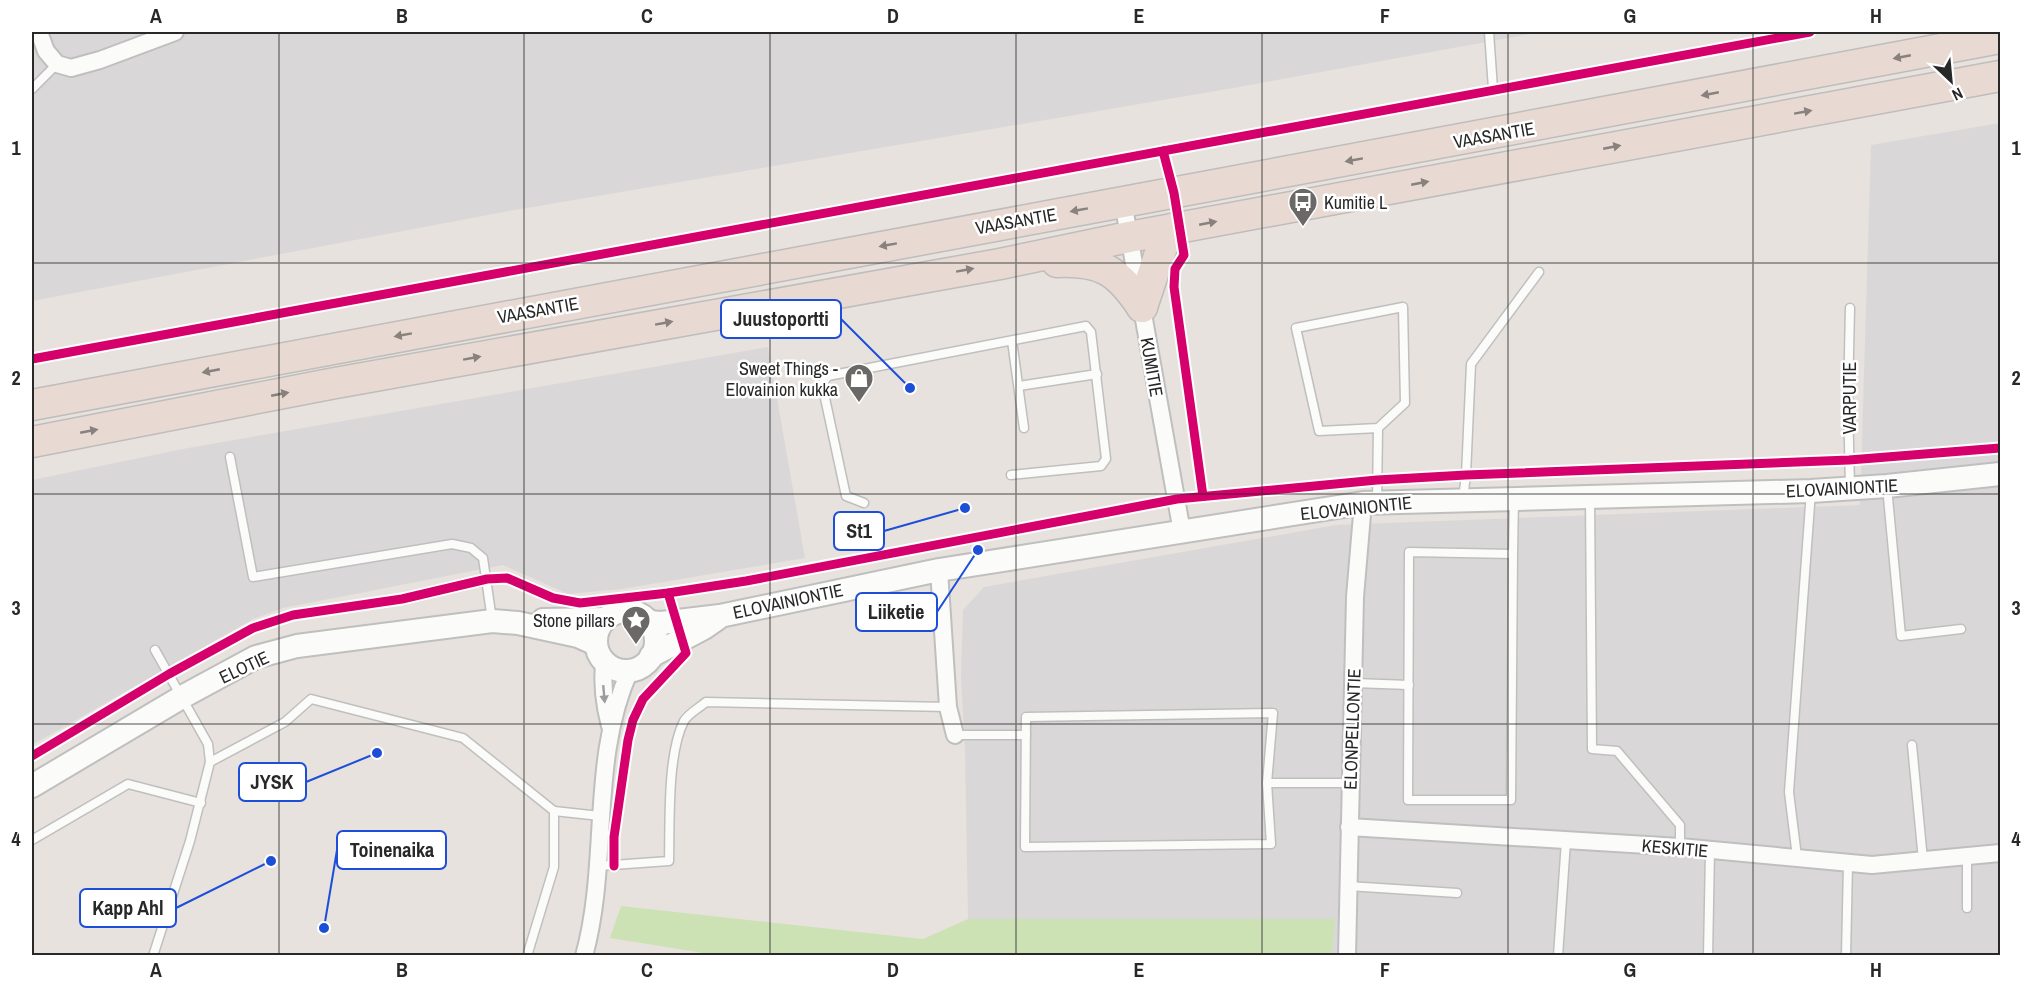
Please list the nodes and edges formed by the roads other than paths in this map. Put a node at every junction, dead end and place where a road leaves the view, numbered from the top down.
1 (39, 32) edge
2 (175, 32) edge
3 (1489, 32) edge
4 (2001, 38) edge
5 (57, 64) junction
6 (2001, 76) edge
7 (32, 89) edge
8 (1493, 89) dead end
9 (1124, 202) junction
10 (1172, 229) junction
11 (1130, 237) junction
12 (1000, 264) junction
13 (1539, 272) dead end
14 (1142, 307) junction
15 (1850, 308) dead end
16 (1012, 341) junction
17 (1097, 374) junction
18 (1019, 386) junction
19 (32, 405) edge
20 (1024, 428) dead end
21 (1378, 428) junction
22 (32, 442) edge
23 (230, 457) dead end
24 (2001, 474) edge
25 (1011, 475) dead end
26 (1887, 486) junction
27 (1850, 488) junction
28 (1811, 491) junction
29 (1590, 496) junction
30 (1514, 498) junction
31 (1462, 500) junction
32 (864, 503) dead end
33 (1370, 503) junction
34 (1182, 532) junction
35 (1513, 554) junction
36 (939, 570) junction
37 (720, 616) junction
38 (606, 619) junction
39 (492, 621) junction
40 (648, 622) junction
41 (518, 623) junction
42 (1961, 629) dead end
43 (155, 650) dead end
44 (600, 653) junction
45 (651, 656) junction
46 (630, 670) junction
47 (1354, 683) junction
48 (1408, 685) junction
49 (182, 697) junction
50 (948, 707) junction
51 (610, 726) junction
52 (955, 735) joint
53 (1026, 735) junction
54 (1912, 744) dead end
55 (210, 762) junction
56 (1267, 783) junction
57 (1350, 783) junction
58 (32, 786) edge
59 (201, 802) junction
60 (554, 811) junction
61 (600, 816) junction
62 (1349, 827) junction
63 (32, 840) edge
64 (1566, 840) junction
65 (1680, 847) junction
66 (1710, 851) junction
67 (2001, 853) edge
68 (1966, 856) junction
69 (1797, 857) junction
70 (1923, 860) junction
71 (1848, 864) junction
72 (599, 866) junction
73 (1348, 886) junction
74 (1457, 893) dead end
75 (1966, 908) dead end
76 (153, 956) edge
77 (527, 956) edge
78 (584, 956) edge
79 (1347, 956) edge
80 (1558, 956) edge
81 (1708, 956) edge
82 (1846, 956) edge

1 - 5 street
2 - 5 street
3 - 8 lane
4 -> 9 highway, VAASANTIE
5 - 7 lane
10 -> 6 highway, VAASANTIE
9 - 11 street, KUMITIE
9 -> 19 highway, VAASANTIE
10 - 11 highway, VAASANTIE
10 - 14 highway
11 - 12 highway, VAASANTIE
11 - 14 street, KUMITIE
12 - 14 highway
22 -> 12 highway, VAASANTIE
13 - 31 lane
14 - 34 street, KUMITIE
15 - 27 lane, VARPUTIE
16 - 17 lane
16 - 18 lane
16 - 32 lane
17 - 18 lane
17 - 25 lane
18 - 20 lane
21 - 21 lane
21 - 33 lane
23 - 39 lane
24 - 26 main road, ELOVAINIONTIE
26 - 27 main road, ELOVAINIONTIE
26 - 42 lane
27 - 28 main road, ELOVAINIONTIE
28 - 29 main road, ELOVAINIONTIE
28 - 69 lane
29 - 30 main road, ELOVAINIONTIE
29 - 65 lane
30 - 31 main road, ELOVAINIONTIE
30 - 35 lane
31 - 33 main road, ELOVAINIONTIE
33 - 34 main road, ELOVAINIONTIE
33 - 47 street, ELONPELLONTIE
34 - 36 main road, ELOVAINIONTIE
35 - 48 lane
35 - 48 lane
36 - 37 main road, ELOVAINIONTIE
36 - 50 street
37 - 40 main road, ELOVAINIONTIE
37 - 45 main road, ELOVAINIONTIE
38 - 40 main road
38 - 41 main road, ELOTIE
38 - 44 main road
39 - 41 main road, ELOTIE
39 - 49 main road, ELOTIE
40 - 45 main road
41 - 44 main road, ELOTIE
43 - 49 lane
44 - 46 main road
44 -> 51 street
45 - 46 main road
46 - 51 street
47 - 48 lane
47 - 57 street, ELONPELLONTIE
49 - 55 lane
49 - 58 main road, ELOTIE
50 - 52 street
50 - 72 lane
51 - 61 street
52 - 53 lane
53 - 56 lane
53 - 56 lane
54 - 70 lane
55 - 59 lane
55 - 60 lane
56 - 57 lane
57 - 62 street, ELONPELLONTIE
59 - 63 lane
59 - 76 lane
60 - 61 lane
60 - 77 lane
61 - 72 street
62 - 64 street, KESKITIE
62 - 73 street, ELONPELLONTIE
64 - 65 street, KESKITIE
64 - 80 lane
65 - 66 street, KESKITIE
66 - 69 street, KESKITIE
66 - 81 lane
67 - 68 street, KESKITIE
68 - 70 street, KESKITIE
68 - 75 lane
69 - 71 street, KESKITIE
70 - 71 street, KESKITIE
71 - 82 lane
72 - 78 street
73 - 74 lane
73 - 79 street, ELONPELLONTIE

